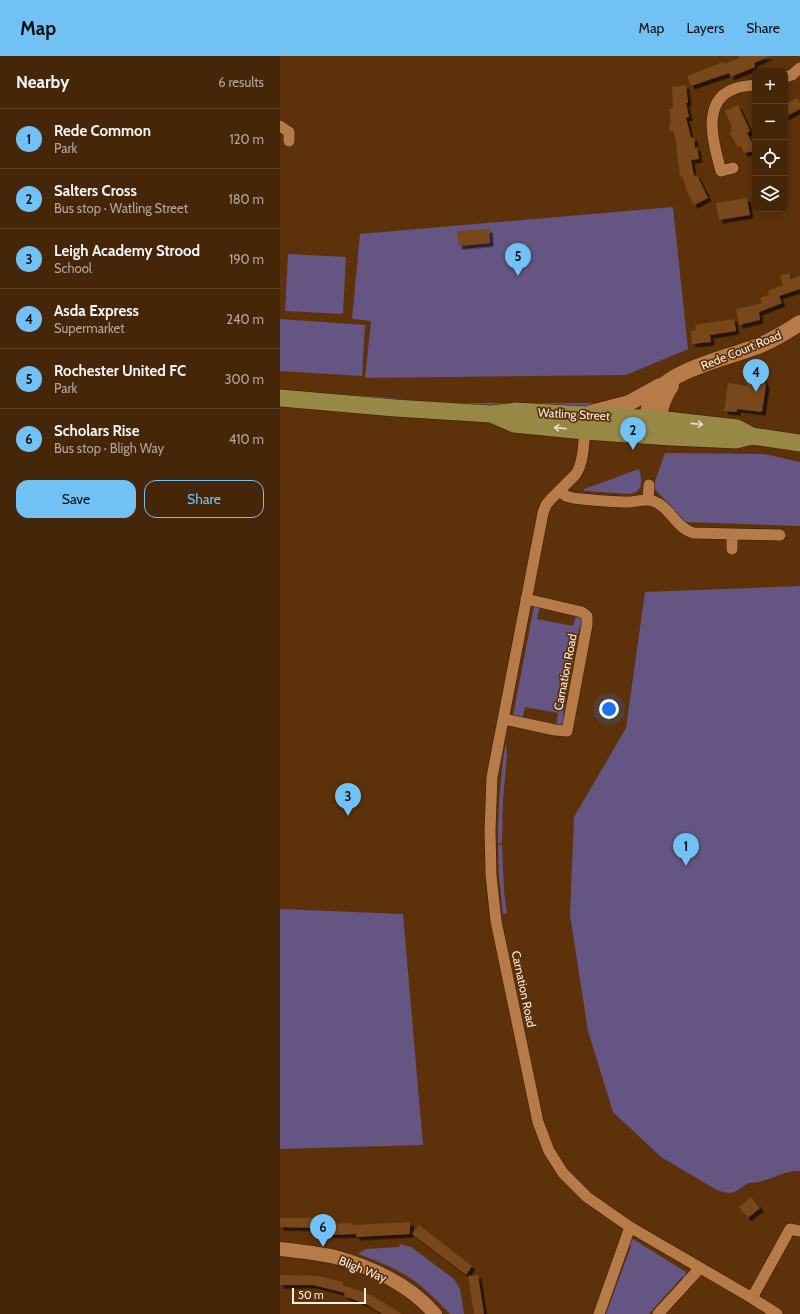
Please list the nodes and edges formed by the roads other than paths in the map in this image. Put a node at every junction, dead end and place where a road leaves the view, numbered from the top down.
1 (800, 68) edge
2 (788, 76) edge
3 (752, 86) edge
4 (280, 126) edge
5 (289, 141) dead end
6 (732, 168) dead end
7 (800, 323) edge
8 (675, 379) junction
9 (280, 398) edge
10 (585, 423) junction
11 (652, 427) junction
12 (680, 429) junction
13 (800, 443) edge
14 (649, 485) dead end
15 (559, 491) junction
16 (648, 500) junction
17 (732, 534) junction
18 (780, 535) dead end
19 (732, 549) dead end
20 (526, 599) junction
21 (504, 719) junction
22 (630, 1227) junction
23 (800, 1231) edge
24 (280, 1248) edge
25 (700, 1268) junction
26 (752, 1298) junction
27 (435, 1314) edge
28 (599, 1314) edge
29 (658, 1314) edge
30 (777, 1314) edge

1 - 2 street
3 - 6 street
4 - 5 street
7 - 8 main road, Rede Court Road
8 - 10 main road
8 - 11 main road, Rede Court Road
8 - 12 main road
9 - 10 main road, Watling Street
10 - 11 main road, Watling Street
10 - 15 street, Carnation Road
11 - 12 main road, Watling Street
12 - 13 main road, Watling Street
14 - 16 street
15 - 16 street
15 - 20 street, Carnation Road
16 - 17 street
17 - 18 street
17 - 19 street
20 - 21 street, Carnation Road
20 - 21 street, Carnation Road
21 - 22 street, Carnation Road
22 - 25 street, Carnation Road
22 - 28 street
23 - 26 street
24 - 27 street, Bligh Way
25 - 26 street, Carnation Road
25 - 29 street
26 - 30 street, Carnation Road

